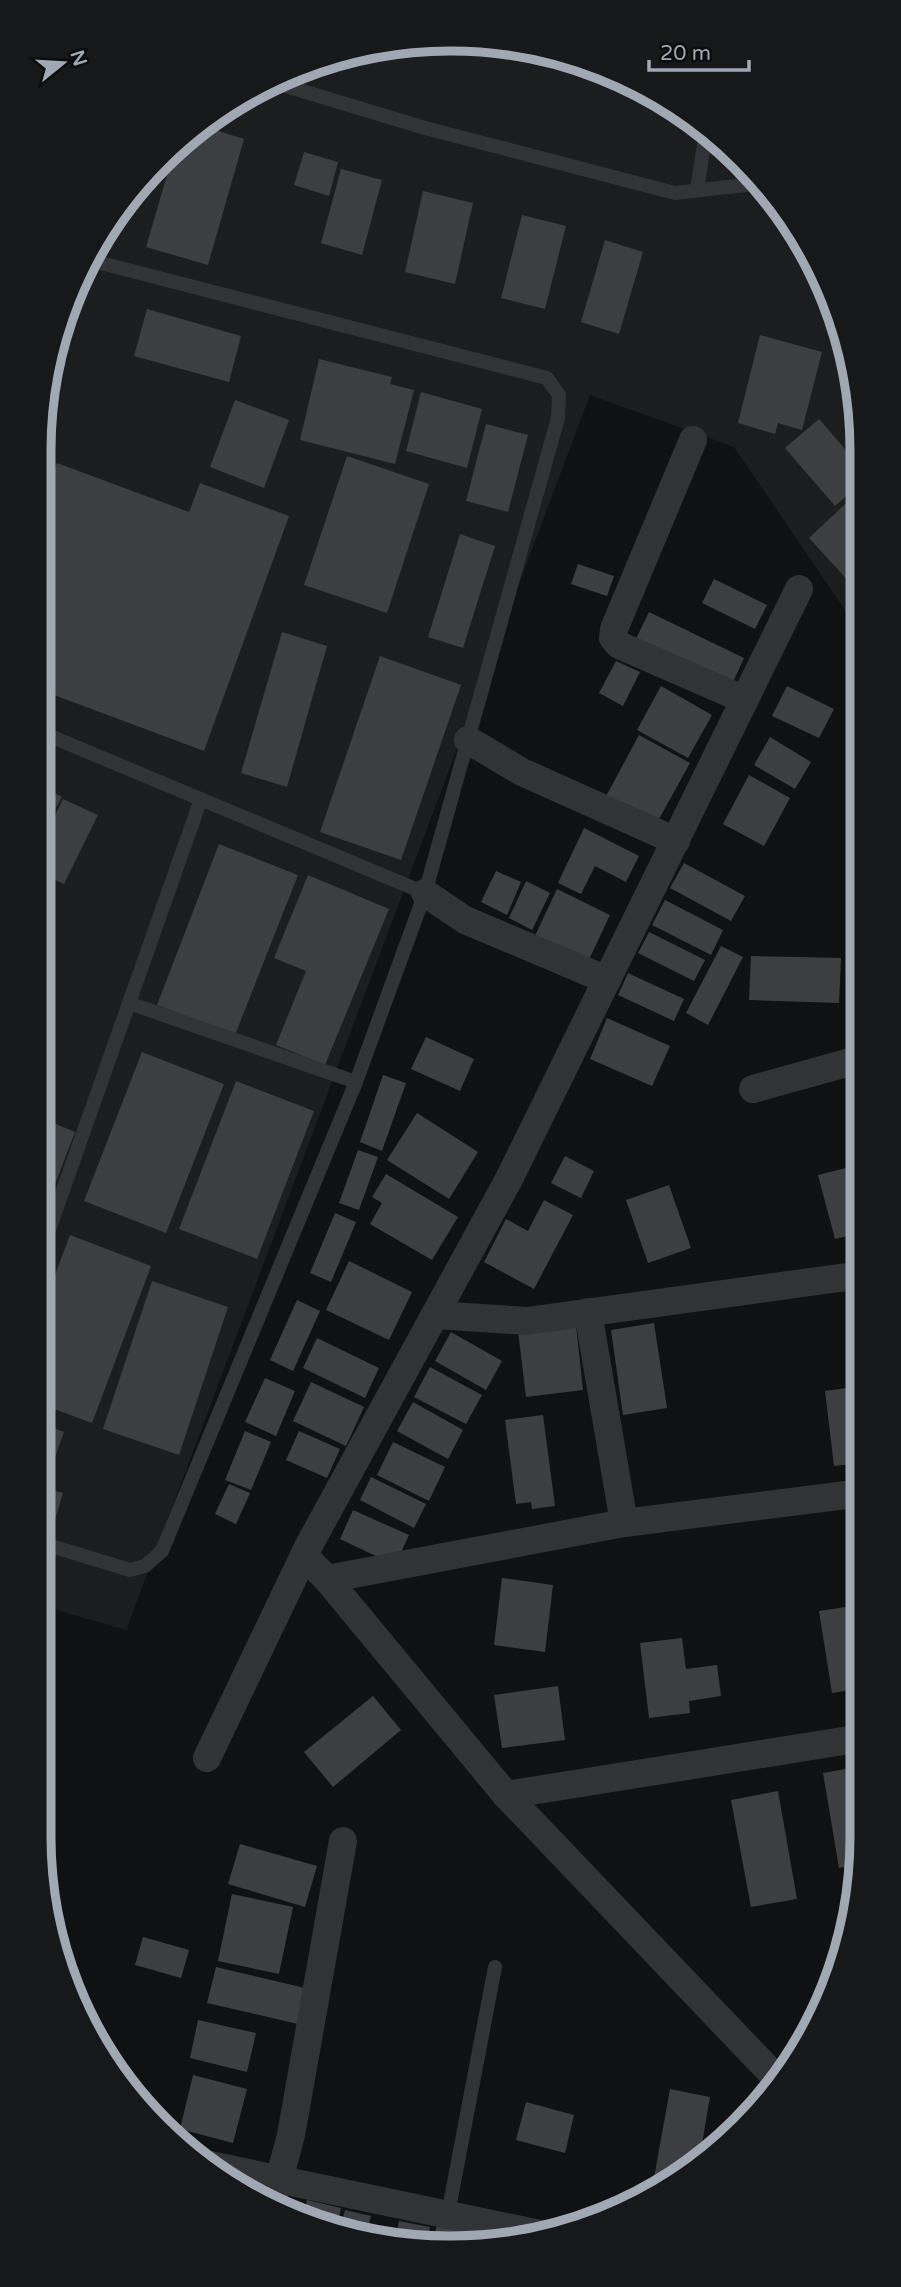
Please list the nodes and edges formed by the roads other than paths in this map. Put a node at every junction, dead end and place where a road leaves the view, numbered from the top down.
1 (287, 86) edge
2 (704, 142) edge
3 (749, 185) edge
4 (697, 190) junction
5 (98, 262) edge
6 (693, 440) dead end
7 (799, 589) dead end
8 (744, 700) junction
9 (51, 736) edge
10 (468, 740) junction
11 (201, 799) junction
12 (676, 841) junction
13 (425, 893) junction
14 (607, 980) junction
15 (129, 1003) junction
16 (850, 1062) edge
17 (356, 1082) junction
18 (753, 1089) dead end
19 (51, 1224) edge
20 (850, 1276) edge
21 (588, 1312) junction
22 (435, 1315) junction
23 (850, 1495) edge
24 (624, 1523) junction
25 (51, 1546) edge
26 (304, 1556) junction
27 (327, 1579) junction
28 (850, 1740) edge
29 (206, 1758) dead end
30 (506, 1796) junction
31 (343, 1841) dead end
32 (495, 1967) dead end
33 (772, 2074) edge
34 (243, 2178) edge
35 (275, 2191) edge
36 (448, 2214) junction
37 (522, 2230) edge

1 - 4 lane
2 - 4 lane
3 - 4 lane
5 - 10 lane
6 - 8 street
7 - 8 street
8 - 12 street
9 - 11 lane
10 - 12 street
10 - 13 lane
11 - 13 lane
11 - 15 lane
12 - 14 street
13 - 14 street
13 - 17 lane
14 - 22 street
15 - 17 lane
15 - 19 lane
16 - 18 street
17 - 25 lane
20 - 21 street
21 - 22 street
21 - 24 street
22 - 26 street
23 - 24 street
24 - 27 street
26 - 27 street
26 - 29 street
27 - 30 street
28 - 30 street
30 - 33 street
31 - 35 street
32 - 36 lane
34 - 35 street
35 - 36 street
36 - 37 street

